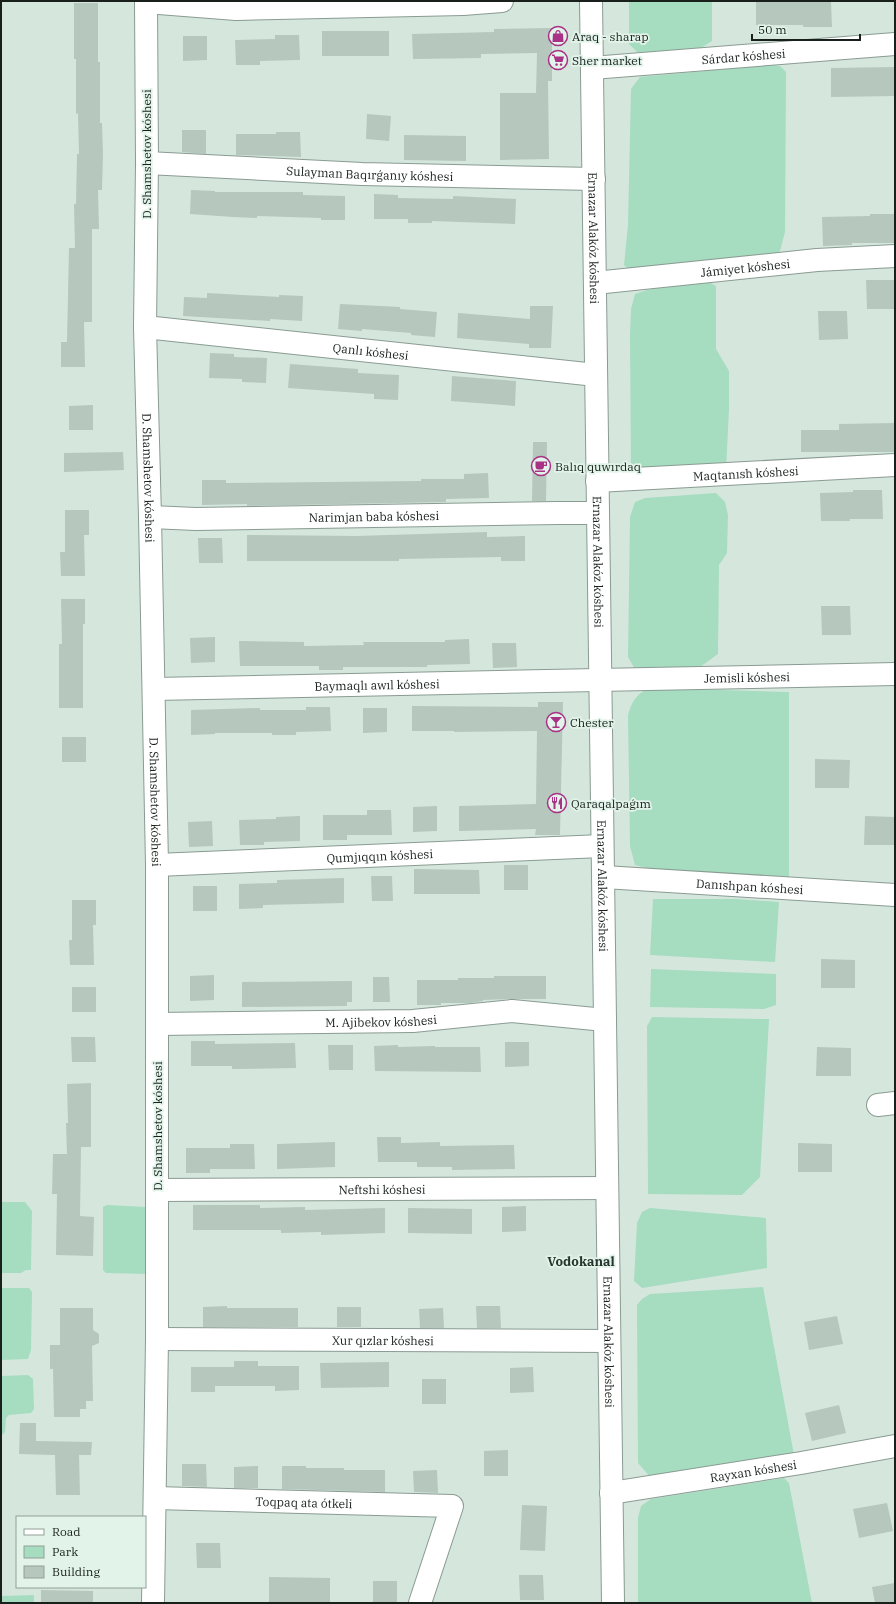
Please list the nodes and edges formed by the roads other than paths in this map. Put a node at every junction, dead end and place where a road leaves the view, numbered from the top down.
1 (146, 1) edge
2 (502, 1) edge
3 (591, 1) edge
4 (895, 44) edge
5 (592, 68) junction
6 (147, 163) junction
7 (594, 179) junction
8 (895, 256) edge
9 (595, 283) junction
10 (145, 327) junction
11 (596, 375) junction
12 (895, 465) edge
13 (597, 481) junction
14 (598, 513) junction
15 (150, 517) junction
16 (895, 674) edge
17 (600, 679) junction
18 (154, 688) junction
19 (602, 846) junction
20 (157, 865) junction
21 (604, 877) junction
22 (895, 895) edge
23 (605, 1020) junction
24 (157, 1024) junction
25 (607, 1188) junction
26 (157, 1190) junction
27 (157, 1339) junction
28 (609, 1341) junction
29 (895, 1446) edge
30 (611, 1493) junction
31 (155, 1498) junction
32 (153, 1603) edge
33 (420, 1603) edge
34 (613, 1603) edge

1 - 2 street
1 - 6 street, D. Shamshetov kóshesi
3 - 5 street, Ernazar Alakóz kóshesi
4 - 5 street, Sárdar kóshesi
5 - 7 street, Ernazar Alakóz kóshesi
6 - 7 street, Sulayman Baqırǵanıy kóshesi
6 - 10 street, D. Shamshetov kóshesi
7 - 9 street, Ernazar Alakóz kóshesi
8 - 9 street, Jámiyet kóshesi
9 - 11 street, Ernazar Alakóz kóshesi
10 - 11 street, Qanlı kóshesi
10 - 15 street, D. Shamshetov kóshesi
11 - 13 street, Ernazar Alakóz kóshesi
12 - 13 street, Maqtanısh kóshesi
13 - 14 street, Ernazar Alakóz kóshesi
14 - 15 street, Narimjan baba kóshesi
14 - 17 street, Ernazar Alakóz kóshesi
15 - 18 street, D. Shamshetov kóshesi
16 - 17 street, Jemisli kóshesi
17 - 18 street, Baymaqlı awıl kóshesi
17 - 19 street, Ernazar Alakóz kóshesi
18 - 20 street, D. Shamshetov kóshesi
19 - 20 street, Qumjıqqın kóshesi
19 - 21 street, Ernazar Alakóz kóshesi
20 - 24 street, D. Shamshetov kóshesi
21 - 22 street, Danıshpan kóshesi
21 - 23 street, Ernazar Alakóz kóshesi
23 - 24 street, M. Ajibekov kóshesi
23 - 25 street, Ernazar Alakóz kóshesi
24 - 26 street, D. Shamshetov kóshesi
25 - 26 street, Neftshi kóshesi
25 - 28 street, Ernazar Alakóz kóshesi
26 - 27 street, D. Shamshetov kóshesi
27 - 28 street, Xur qızlar kóshesi
27 - 31 street, D. Shamshetov kóshesi
28 - 30 street, Ernazar Alakóz kóshesi
29 - 30 street, Rayxan kóshesi
30 - 34 street, Ernazar Alakóz kóshesi
31 - 32 street, D. Shamshetov kóshesi
31 - 33 street, Toqpaq ata ótkeli

